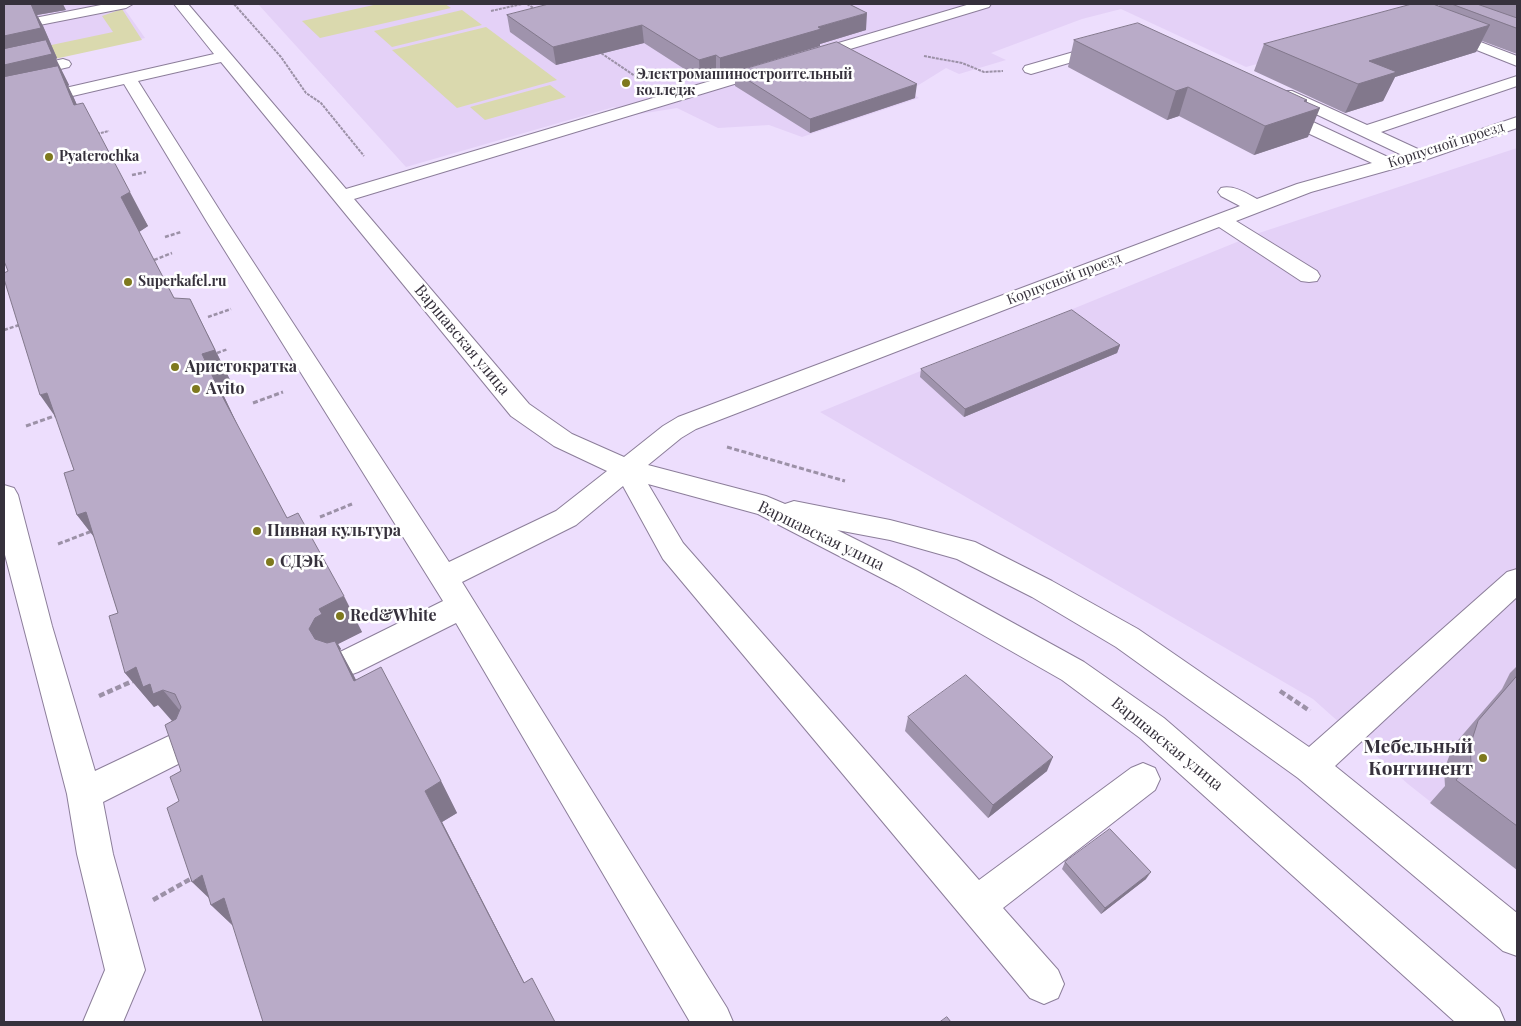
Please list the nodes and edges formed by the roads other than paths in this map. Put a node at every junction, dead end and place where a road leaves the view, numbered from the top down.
1 (126, 4) edge
2 (181, 4) edge
3 (984, 4) edge
4 (1426, 25) edge
5 (4, 28) edge
6 (1120, 44) edge
7 (225, 56) junction
8 (1517, 61) edge
9 (63, 64) dead end
10 (1031, 69) road end
11 (4, 77) edge
12 (128, 78) junction
13 (1517, 82) edge
14 (1268, 85) edge
15 (1261, 104) edge
16 (4, 107) edge
17 (1517, 122) edge
18 (1366, 131) junction
19 (1419, 156) junction
20 (1388, 164) junction
21 (1228, 192) dead end
22 (342, 196) junction
23 (1256, 206) junction
24 (1219, 219) junction
25 (1309, 276) dead end
26 (626, 469) junction
27 (4, 495) edge
28 (766, 506) junction
29 (1517, 580) edge
30 (452, 592) junction
31 (347, 663) edge
32 (190, 741) edge
33 (1310, 767) junction
34 (1143, 779) dead end
35 (84, 794) junction
36 (976, 905) junction
37 (1517, 937) edge
38 (1044, 984) dead end
39 (103, 1022) edge
40 (713, 1022) edge
41 (1485, 1022) edge

1 - 5 street
2 - 7 street, Варшавская улица
3 - 22 street
4 - 8 street
6 - 10 street
7 - 12 street
7 - 22 street, Варшавская улица
9 - 11 street
12 - 16 street
12 - 30 street
13 - 18 street
14 - 18 street
15 - 20 street
17 - 19 street, Корпусной проезд
18 - 19 street
19 - 20 street, Корпусной проезд
20 - 23 street, Корпусной проезд
21 - 23 street
22 - 26 street, Варшавская улица
23 - 24 street, Корпусной проезд
24 - 25 street
24 - 26 street, Корпусной проезд
26 - 28 street, Варшавская улица
26 - 30 street, Корпусной проезд
26 - 36 street
27 - 35 street
28 - 33 street
28 - 41 street, Варшавская улица
29 - 33 street
30 - 31 street, Корпусной проезд
30 - 40 street
32 - 35 street
33 - 37 street
34 - 36 street
35 - 39 street
36 - 38 street

